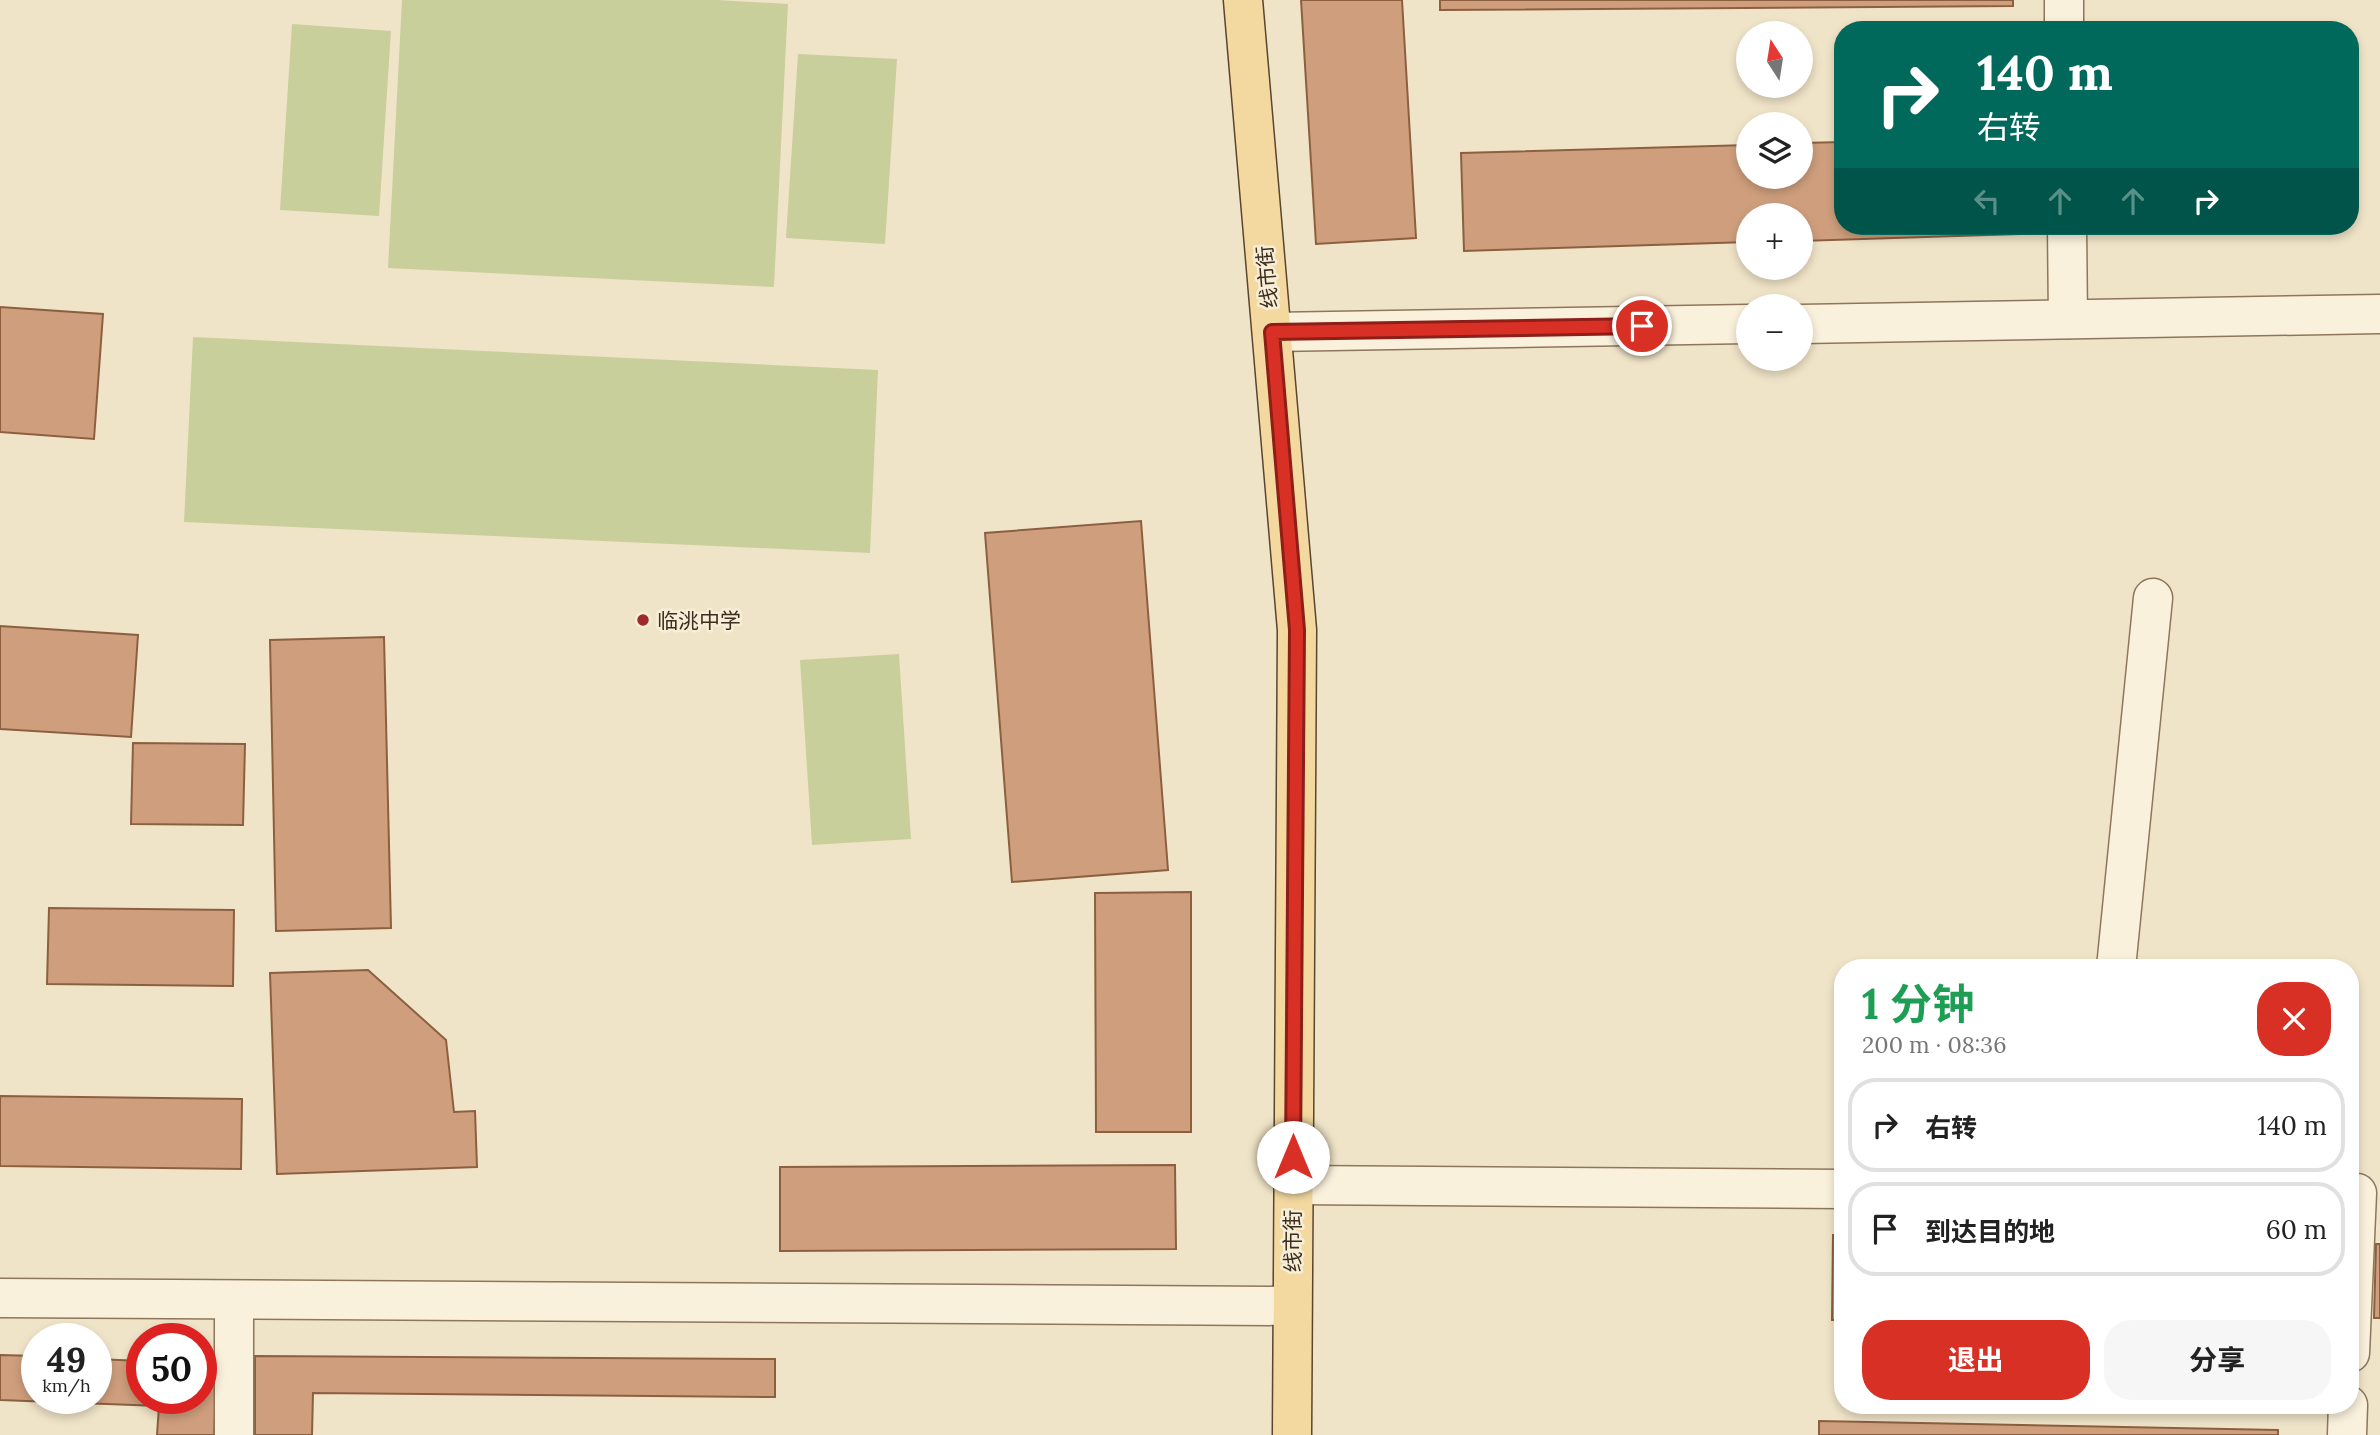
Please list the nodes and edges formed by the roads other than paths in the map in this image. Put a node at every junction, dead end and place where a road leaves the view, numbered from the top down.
1 (1243, 0) edge
2 (2064, 0) edge
3 (2064, 21) edge
4 (2067, 235) edge
5 (2380, 314) edge
6 (2068, 319) junction
7 (1736, 324) edge
8 (1813, 324) edge
9 (1272, 332) junction
10 (2154, 598) dead end
11 (2117, 959) edge
12 (1293, 1185) junction
13 (1834, 1189) edge
14 (2363, 1193) edge
15 (2359, 1242) edge
16 (0, 1298) edge
17 (234, 1300) junction
18 (1292, 1306) junction
19 (2348, 1414) edge
20 (234, 1435) edge
21 (1292, 1435) edge
22 (2347, 1435) edge

1 - 9 main road, 线市街
2 - 3 street
4 - 6 street
5 - 6 street
6 - 8 street
7 - 9 street
9 - 12 main road, 线市街
10 - 11 street
12 - 13 street
12 - 18 main road, 线市街
14 - 15 street
16 - 17 street
17 - 18 street
17 - 20 street
18 - 21 main road, 线市街
19 - 22 street

